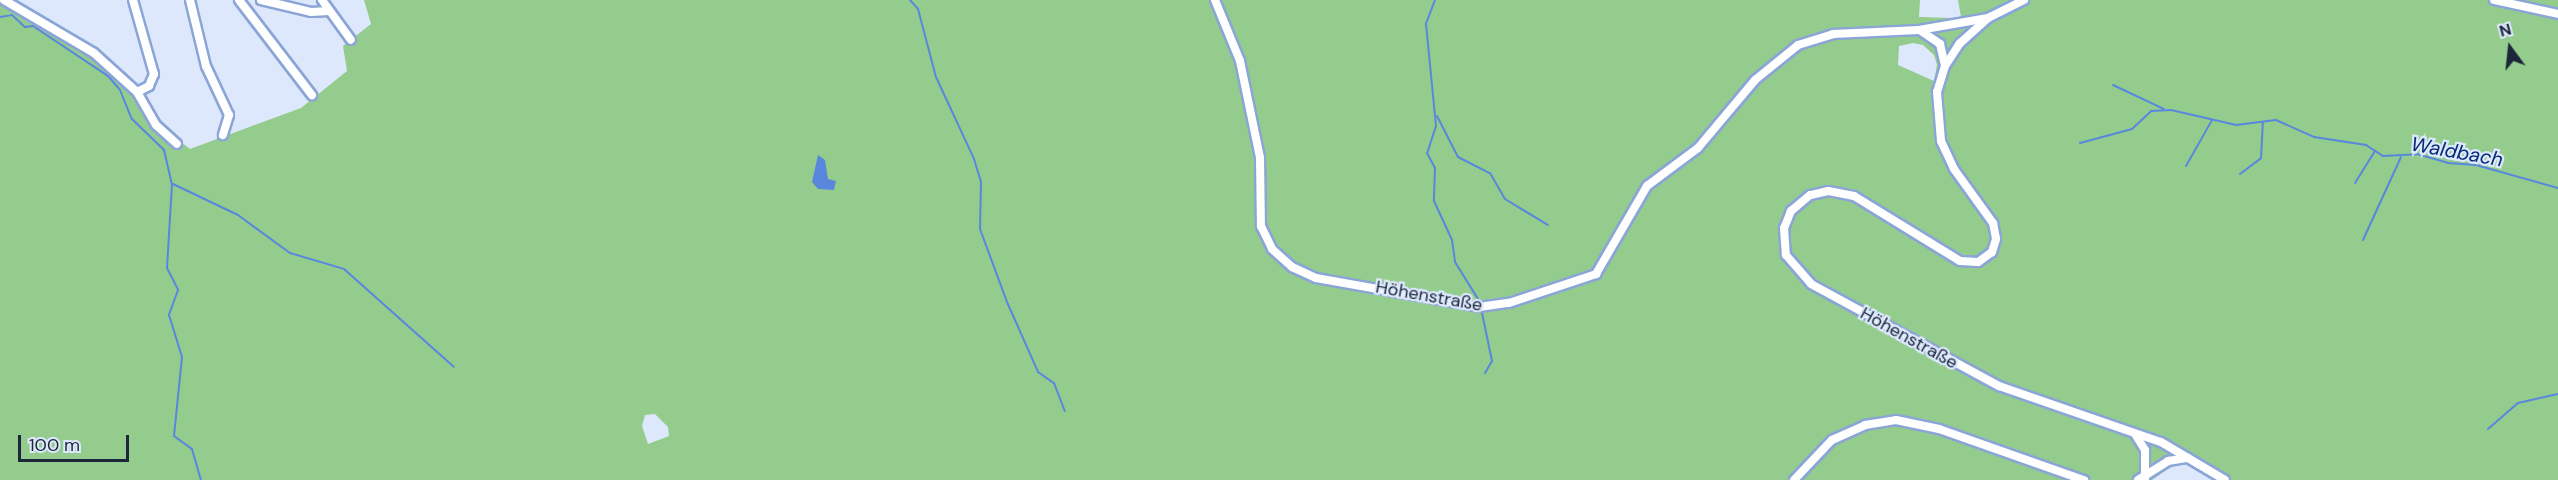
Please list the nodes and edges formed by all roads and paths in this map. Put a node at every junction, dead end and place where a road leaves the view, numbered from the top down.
1 (4, 0) edge
2 (133, 0) edge
3 (190, 0) edge
4 (239, 0) edge
5 (261, 0) edge
6 (322, 0) edge
7 (1215, 0) edge
8 (2024, 0) edge
9 (2494, 0) edge
10 (329, 11) junction
11 (2558, 14) edge
12 (1988, 18) junction
13 (1919, 30) junction
14 (351, 40) dead end
15 (1945, 66) junction
16 (137, 92) junction
17 (312, 95) dead end
18 (223, 135) dead end
19 (177, 144) dead end
20 (2125, 429) junction
21 (2189, 459) junction
22 (2145, 476) edge
23 (1794, 480) edge
24 (2084, 480) edge
25 (2138, 480) edge
26 (2225, 480) edge

1 - 16 street
2 - 16 street
3 - 18 street
4 - 17 street
5 - 10 street
6 - 10 street
7 - 13 street, Höhenstraße
8 - 12 street, Höhenstraße
9 - 11 street
10 - 14 street
12 - 13 street, Höhenstraße
12 - 15 street, Höhenstraße
13 - 15 street, Höhenstraße
15 - 20 street, Höhenstraße
16 - 19 street
20 - 21 street, Höhenstraße
20 - 22 street
21 - 22 street
21 - 26 street, Höhenstraße
22 - 25 street
23 - 24 street

